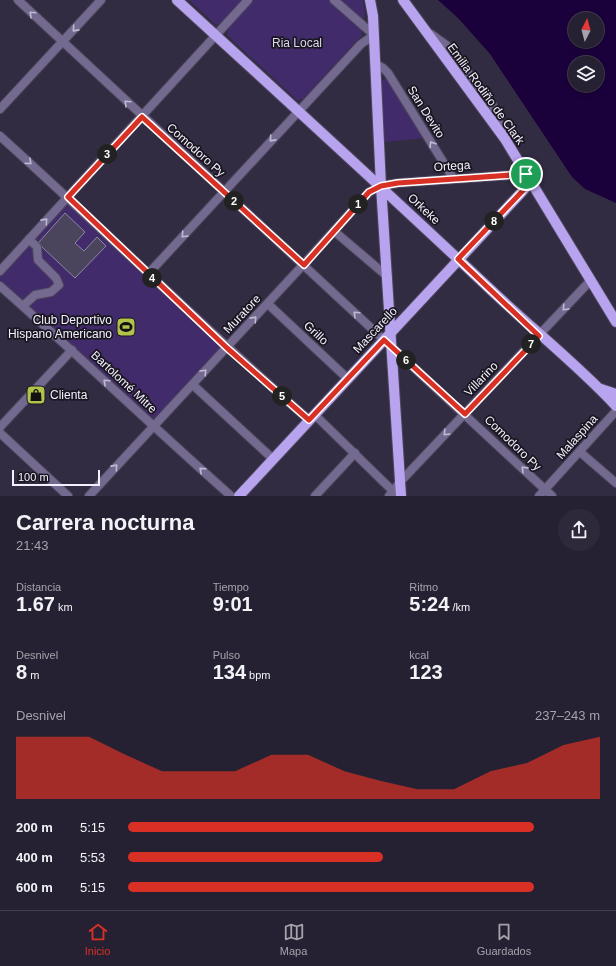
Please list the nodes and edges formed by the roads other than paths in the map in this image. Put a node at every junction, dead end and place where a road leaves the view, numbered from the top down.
1 (18, 0) edge
2 (177, 0) edge
3 (248, 0) edge
4 (334, 0) edge
5 (370, 0) edge
6 (376, 0) edge
7 (100, 1) edge
8 (403, 2) edge
9 (373, 16) junction
10 (374, 35) junction
11 (216, 36) junction
12 (63, 43) junction
13 (376, 64) junction
14 (0, 110) edge
15 (298, 110) junction
16 (142, 117) junction
17 (0, 136) edge
18 (453, 178) junction
19 (528, 178) junction
20 (381, 186) junction
21 (224, 192) junction
22 (68, 197) junction
23 (334, 231) junction
24 (29, 239) junction
25 (458, 259) junction
26 (304, 265) junction
27 (0, 271) edge
28 (148, 274) junction
29 (388, 277) junction
30 (591, 280) junction
31 (0, 286) edge
32 (268, 304) junction
33 (23, 306) junction
34 (616, 322) edge
35 (392, 332) junction
36 (539, 336) junction
37 (384, 340) junction
38 (392, 347) junction
39 (227, 348) junction
40 (72, 350) junction
41 (348, 379) junction
42 (193, 385) junction
43 (599, 388) junction
44 (616, 395) edge
45 (616, 406) edge
46 (616, 411) edge
47 (465, 414) junction
48 (312, 417) junction
49 (153, 426) junction
50 (0, 427) edge
51 (0, 433) edge
52 (580, 452) junction
53 (355, 453) junction
54 (273, 459) junction
55 (606, 474) junction
56 (616, 477) edge
57 (400, 482) junction
58 (616, 483) edge
59 (545, 490) junction
60 (395, 495) edge
61 (68, 496) edge
62 (89, 496) edge
63 (231, 496) edge
64 (240, 496) edge
65 (315, 496) edge
66 (539, 496) edge
67 (552, 496) edge

12 -> 1 street, Comodoro Py
2 - 11 main road, Orkeke
3 - 11 street
4 - 10 street
5 - 9 main road
6 - 9 main road
7 -> 12 street
8 - 19 main road, Emilia Rodiño de Clark
9 - 10 main road
10 - 13 main road
10 - 15 street
11 - 15 main road, Orkeke
11 - 16 street
12 - 14 street
16 -> 12 street, Comodoro Py
18 -> 13 street, San Devito
13 - 20 main road
15 - 20 main road, Orkeke
15 -> 21 street
16 - 21 street, Comodoro Py
16 - 22 street
17 -> 22 street
18 - 19 street, Ortega
18 - 20 street, Ortega
19 - 25 main road, Mascarello
19 - 30 main road, Emilia Rodiño de Clark
20 - 23 street, Muratore
20 - 25 main road, Orkeke
20 - 29 main road
21 - 26 street, Comodoro Py
21 -> 28 street
24 -> 22 street
22 - 28 street
23 - 26 street, Muratore
23 - 29 street
24 - 27 street
24 - 33 street
25 - 35 main road, Mascarello
25 - 36 main road, Orkeke
26 - 32 street, Muratore
37 -> 26 street, Comodoro Py
28 - 39 street
29 - 35 main road
30 - 34 main road, Emilia Rodiño de Clark
30 -> 36 street, Villarino
31 - 33 street, Bartolomé Mitre
39 -> 32 street, Muratore
32 - 41 street, Grillo
33 - 40 street, Bartolomé Mitre
35 - 37 main road, Mascarello
35 - 38 main road
36 - 43 main road, Orkeke
36 - 47 street, Villarino
37 - 38 street, Comodoro Py
37 - 41 main road, Mascarello
38 - 47 street, Comodoro Py
38 - 57 main road
42 -> 39 street, Muratore
39 - 48 street
49 -> 40 street, Bartolomé Mitre
40 - 50 street
41 - 48 main road, Mascarello
42 - 49 street, Muratore
42 - 54 street
43 - 44 main road
43 - 45 main road, Orkeke
44 - 45 main road
46 - 52 street, Malaspina
47 -> 57 street, Villarino
59 -> 47 street, Comodoro Py
48 - 53 street
48 - 54 main road, Mascarello
62 -> 49 street, Muratore
63 -> 49 street, Bartolomé Mitre
51 - 61 street
52 - 55 street
52 - 59 street, Malaspina
53 - 60 street
53 - 65 street
54 - 64 main road, Mascarello
55 - 56 street
55 - 58 street
57 - 60 main road
59 - 66 street, Malaspina
59 - 67 street, Comodoro Py

